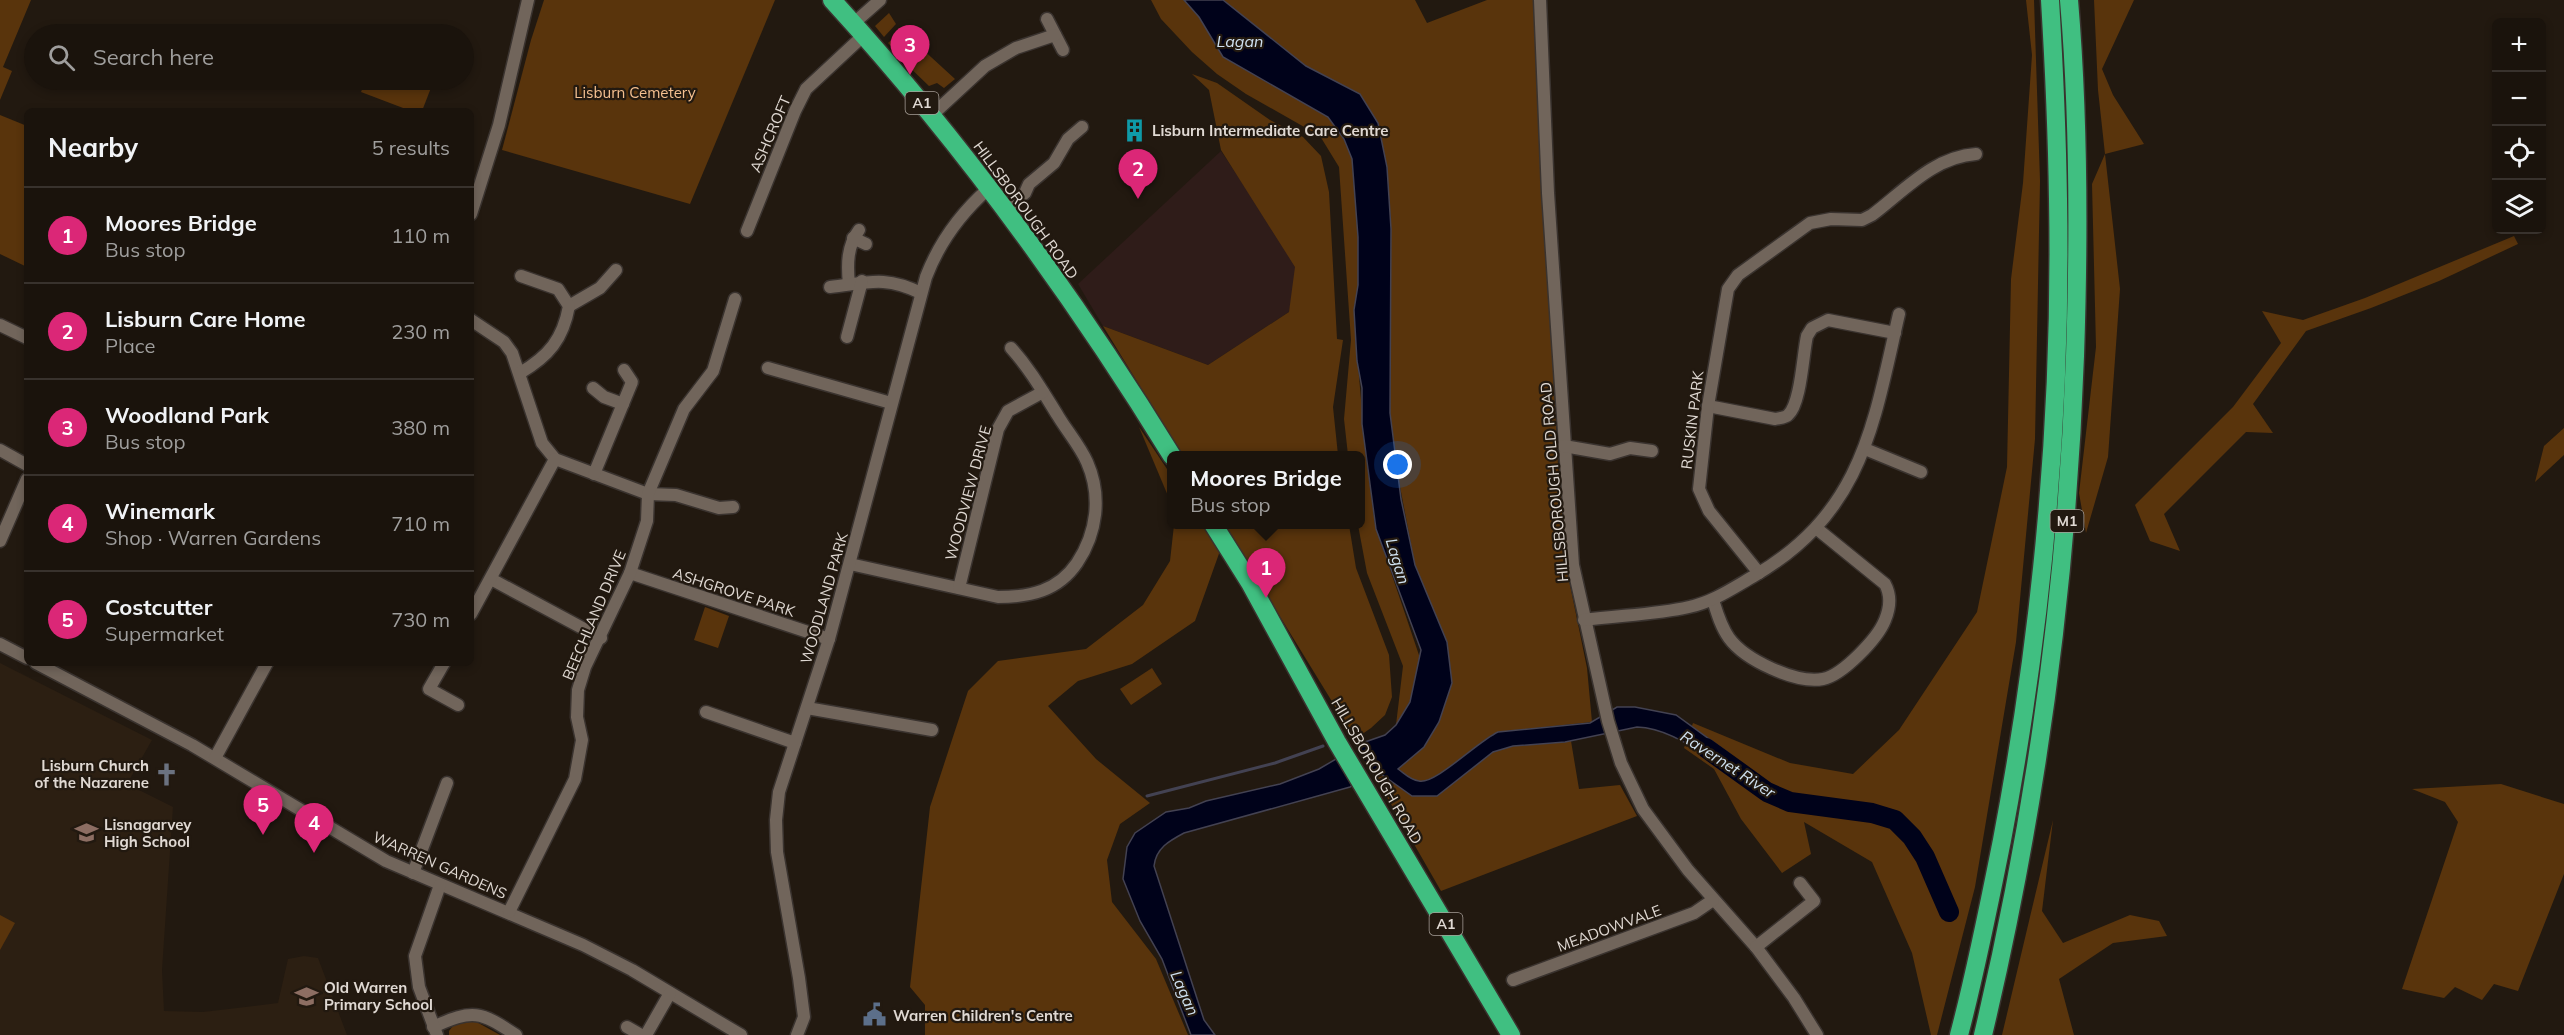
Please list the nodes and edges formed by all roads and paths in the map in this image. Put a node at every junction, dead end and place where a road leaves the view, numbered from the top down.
1 (528, 0) edge
2 (832, 0) edge
3 (880, 0) edge
4 (1540, 0) edge
5 (2050, 0) edge
6 (2069, 0) edge
7 (1047, 19) dead end
8 (859, 29) junction
9 (1055, 35) junction
10 (1063, 50) dead end
11 (932, 115) junction
12 (1082, 127) dead end
13 (1976, 154) dead end
14 (476, 182) edge
15 (988, 189) junction
16 (1005, 211) junction
17 (747, 231) dead end
18 (866, 244) dead end
19 (616, 270) dead end
20 (521, 276) dead end
21 (862, 281) junction
22 (849, 284) junction
23 (830, 287) dead end
24 (921, 293) junction
25 (735, 299) dead end
26 (569, 306) junction
27 (1899, 314) dead end
28 (474, 322) edge
29 (1, 329) edge
30 (1895, 333) junction
31 (24, 337) edge
32 (847, 337) dead end
33 (1011, 348) dead end
34 (768, 368) dead end
35 (624, 370) dead end
36 (520, 373) junction
37 (593, 388) dead end
38 (1043, 392) junction
39 (891, 403) junction
40 (623, 404) junction
41 (1707, 406) junction
42 (1564, 446) junction
43 (1865, 449) junction
44 (0, 450) edge
45 (1169, 451) edge
46 (1652, 451) dead end
47 (555, 459) junction
48 (24, 463) edge
49 (1921, 472) dead end
50 (594, 474) junction
51 (24, 486) edge
52 (648, 494) junction
53 (733, 507) dead end
54 (1816, 528) junction
55 (1216, 529) edge
56 (0, 541) edge
57 (850, 564) junction
58 (630, 573) junction
59 (1759, 573) junction
60 (491, 579) junction
61 (959, 588) junction
62 (1713, 600) junction
63 (474, 609) edge
64 (1584, 620) junction
65 (601, 638) junction
66 (829, 639) junction
67 (0, 644) edge
68 (24, 656) edge
69 (42, 666) edge
70 (265, 666) edge
71 (442, 666) edge
72 (458, 705) dead end
73 (807, 708) junction
74 (706, 712) dead end
75 (932, 730) dead end
76 (795, 743) junction
77 (215, 759) junction
78 (447, 783) dead end
79 (413, 873) junction
80 (1800, 883) dead end
81 (440, 885) junction
82 (1713, 900) junction
83 (509, 912) junction
84 (1756, 947) junction
85 (1513, 980) dead end
86 (670, 993) junction
87 (627, 1027) dead end
88 (435, 1031) edge
89 (516, 1035) edge
90 (643, 1035) edge
91 (741, 1035) edge
92 (797, 1035) edge
93 (1511, 1035) edge
94 (1817, 1035) edge
95 (1959, 1035) edge
96 (1983, 1035) edge

1 - 14 street
2 - 8 highway, HILLSBOROUGH ROAD / A1
3 - 8 street, ASHCROFT
4 - 42 street, HILLSBOROUGH OLD ROAD
5 - 95 highway, M1
6 - 96 highway, M1
7 - 9 street
8 - 11 highway, HILLSBOROUGH ROAD / A1
8 - 17 street, ASHCROFT
9 - 10 street
9 - 11 street
11 - 15 highway, HILLSBOROUGH ROAD / A1
12 - 16 street
13 - 41 street, RUSKIN PARK
15 - 16 highway, HILLSBOROUGH ROAD / A1
15 - 24 street, WOODLAND PARK
16 - 45 highway, HILLSBOROUGH ROAD / A1
18 - 22 street
19 - 26 street
20 - 26 street
21 - 22 street
21 - 24 street
21 - 32 street
22 - 23 street
24 - 39 street, WOODLAND PARK
25 - 52 street, BEECHLAND DRIVE
26 - 36 street
27 - 30 street
28 - 36 street
29 - 31 street
30 - 41 street
30 - 43 street
33 - 38 street
34 - 39 street
35 - 40 street
36 - 47 street
37 - 40 street
38 - 61 street, WOODVIEW DRIVE
38 - 61 street
39 - 57 street, WOODLAND PARK
40 - 50 street
41 - 59 street, RUSKIN PARK
42 - 46 street
42 - 64 street, HILLSBOROUGH OLD ROAD
43 - 49 street
43 - 54 street
44 - 48 street
47 - 50 street
47 - 60 street
50 - 52 street
51 - 56 street
52 - 53 street
52 - 58 street, BEECHLAND DRIVE
54 - 59 street
54 - 62 street
55 - 93 highway, HILLSBOROUGH ROAD / A1
57 - 61 street
57 - 66 street, WOODLAND PARK
58 - 65 street, BEECHLAND DRIVE
58 - 66 street, ASHGROVE PARK
59 - 62 street
60 - 63 street
60 - 65 street
62 - 64 street
64 - 82 street, HILLSBOROUGH OLD ROAD
65 - 83 street, BEECHLAND DRIVE
66 - 73 street, WOODLAND PARK
67 - 68 street
69 - 77 street, WARREN GARDENS
70 - 77 street
71 - 72 street
73 - 75 street
73 - 76 street, WOODLAND PARK
74 - 76 street
76 - 92 street, WOODLAND PARK
77 - 79 street, WARREN GARDENS
78 - 79 street
79 - 81 street, WARREN GARDENS
80 - 84 street
81 - 83 street, WARREN GARDENS
81 - 88 street
82 - 84 street, HILLSBOROUGH OLD ROAD
82 - 85 street, MEADOWVALE
83 - 86 street, WARREN GARDENS
84 - 94 street, HILLSBOROUGH OLD ROAD
86 - 90 street
86 - 91 street, WARREN GARDENS
87 - 90 street
88 - 89 street

